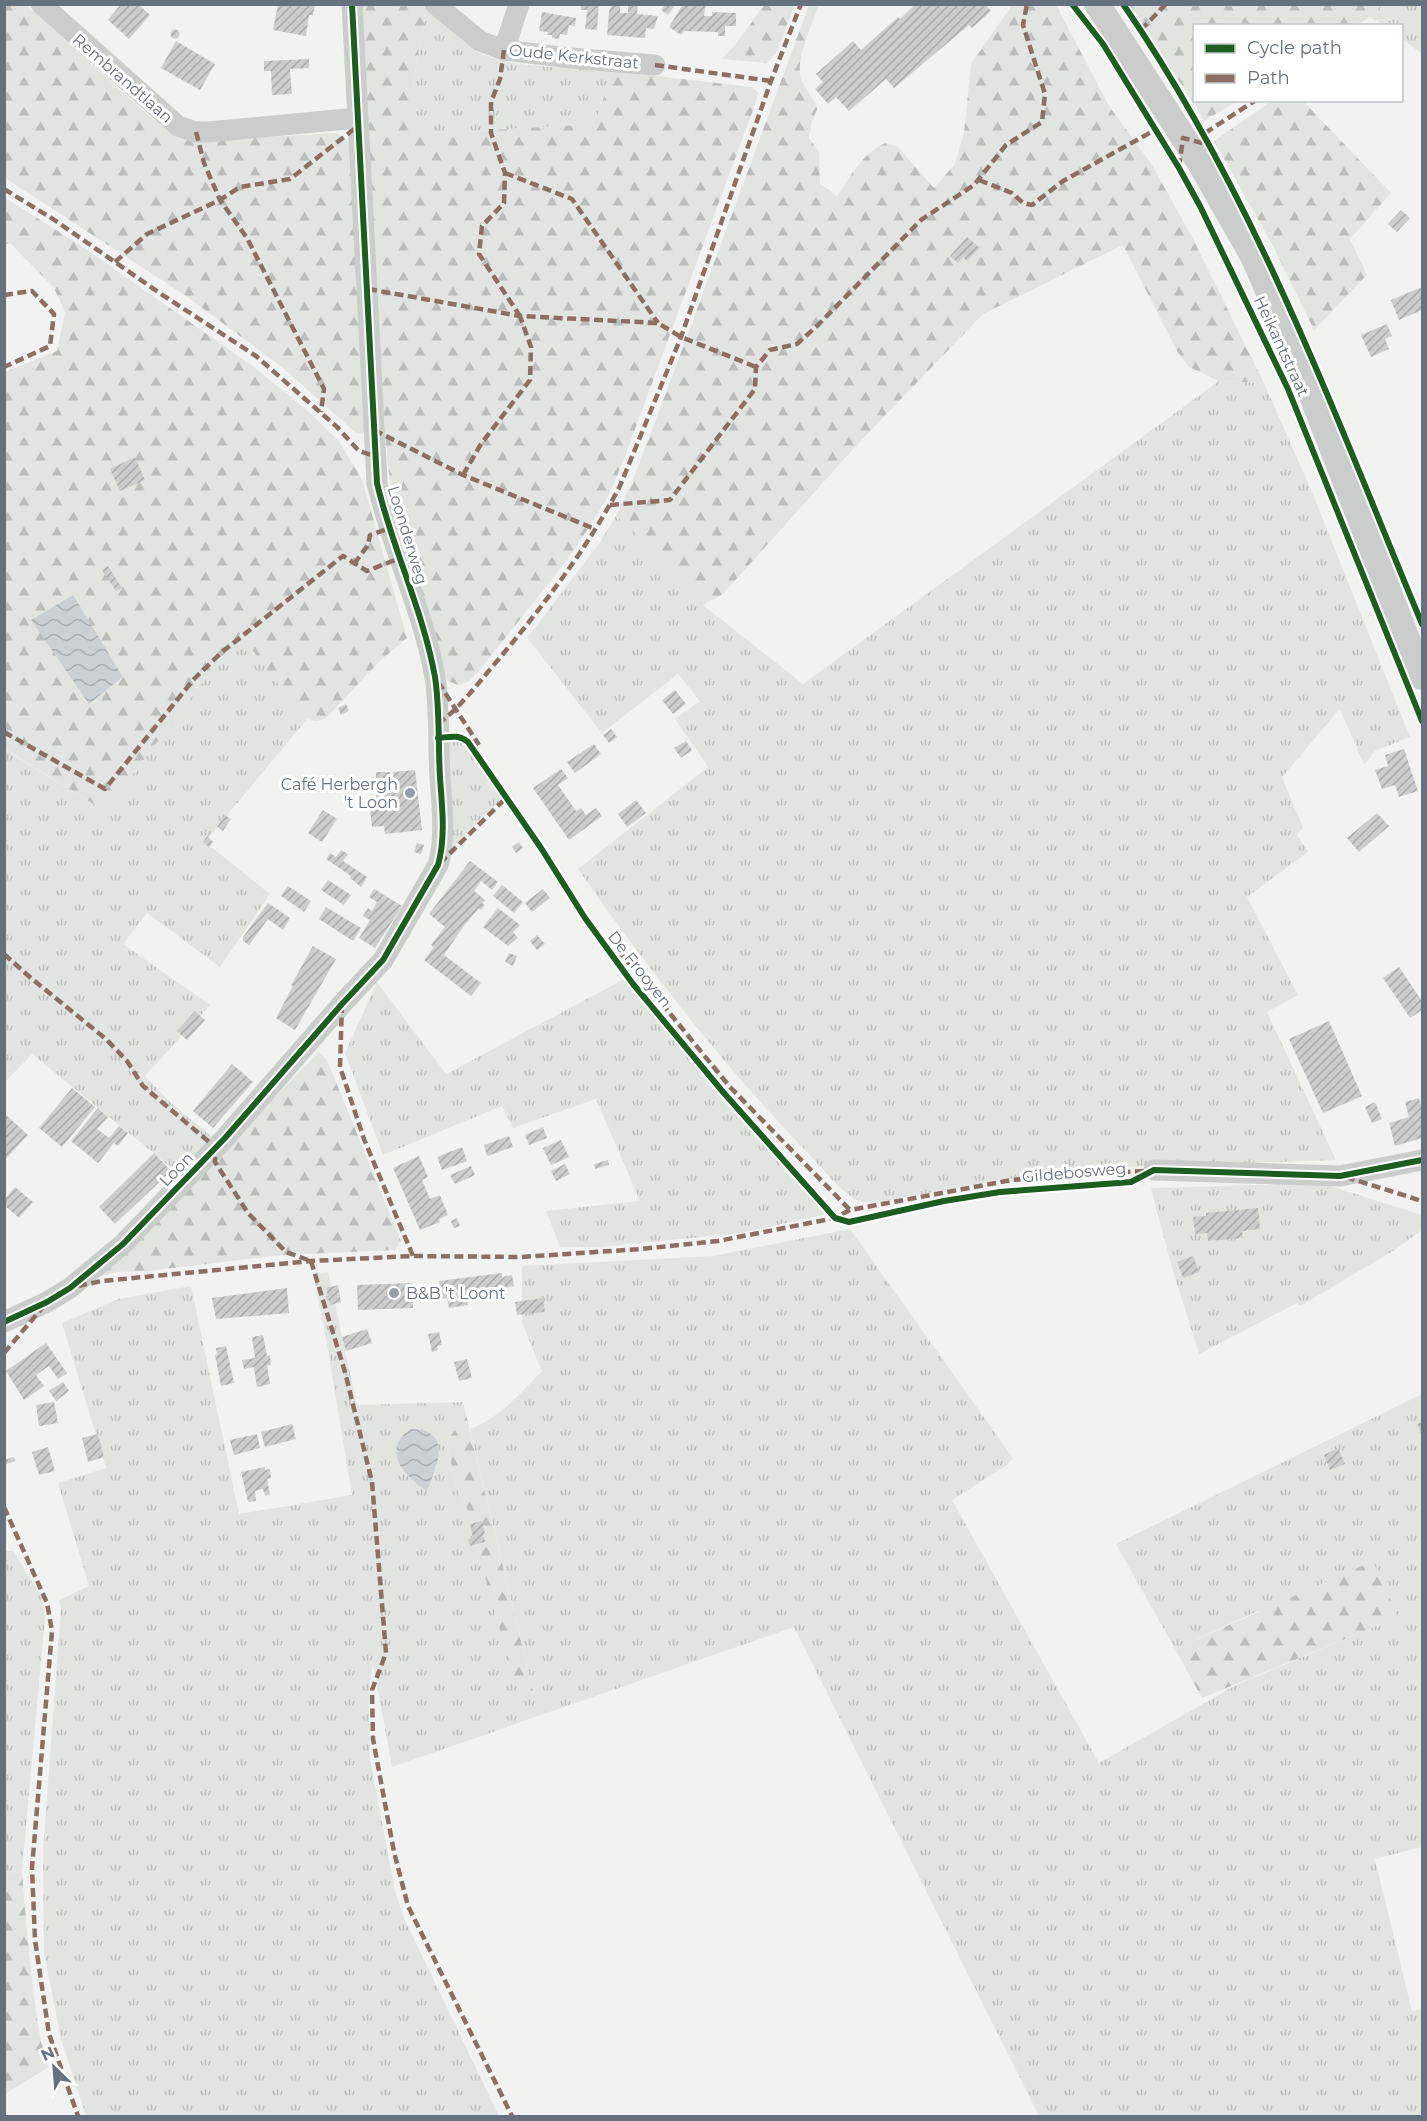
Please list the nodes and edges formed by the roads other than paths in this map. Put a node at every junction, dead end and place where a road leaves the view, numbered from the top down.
1 (41, 4) edge
2 (352, 4) edge
3 (435, 4) edge
4 (519, 4) edge
5 (1097, 4) edge
6 (504, 50) junction
7 (655, 64) dead end
8 (357, 118) junction
9 (1422, 677) edge
10 (342, 1004) joint
11 (1422, 1160) edge
12 (1154, 1170) dead end
13 (4, 1322) edge

1 - 8 street, Rembrandtlaan
2 - 8 street, Loonderweg
3 - 6 street, Oude Kerkstraat
4 - 6 street
5 - 9 street, Heikantstraat
6 - 7 street, Oude Kerkstraat
8 - 10 street, Loonderweg
10 - 13 street, Loon
11 - 12 street

